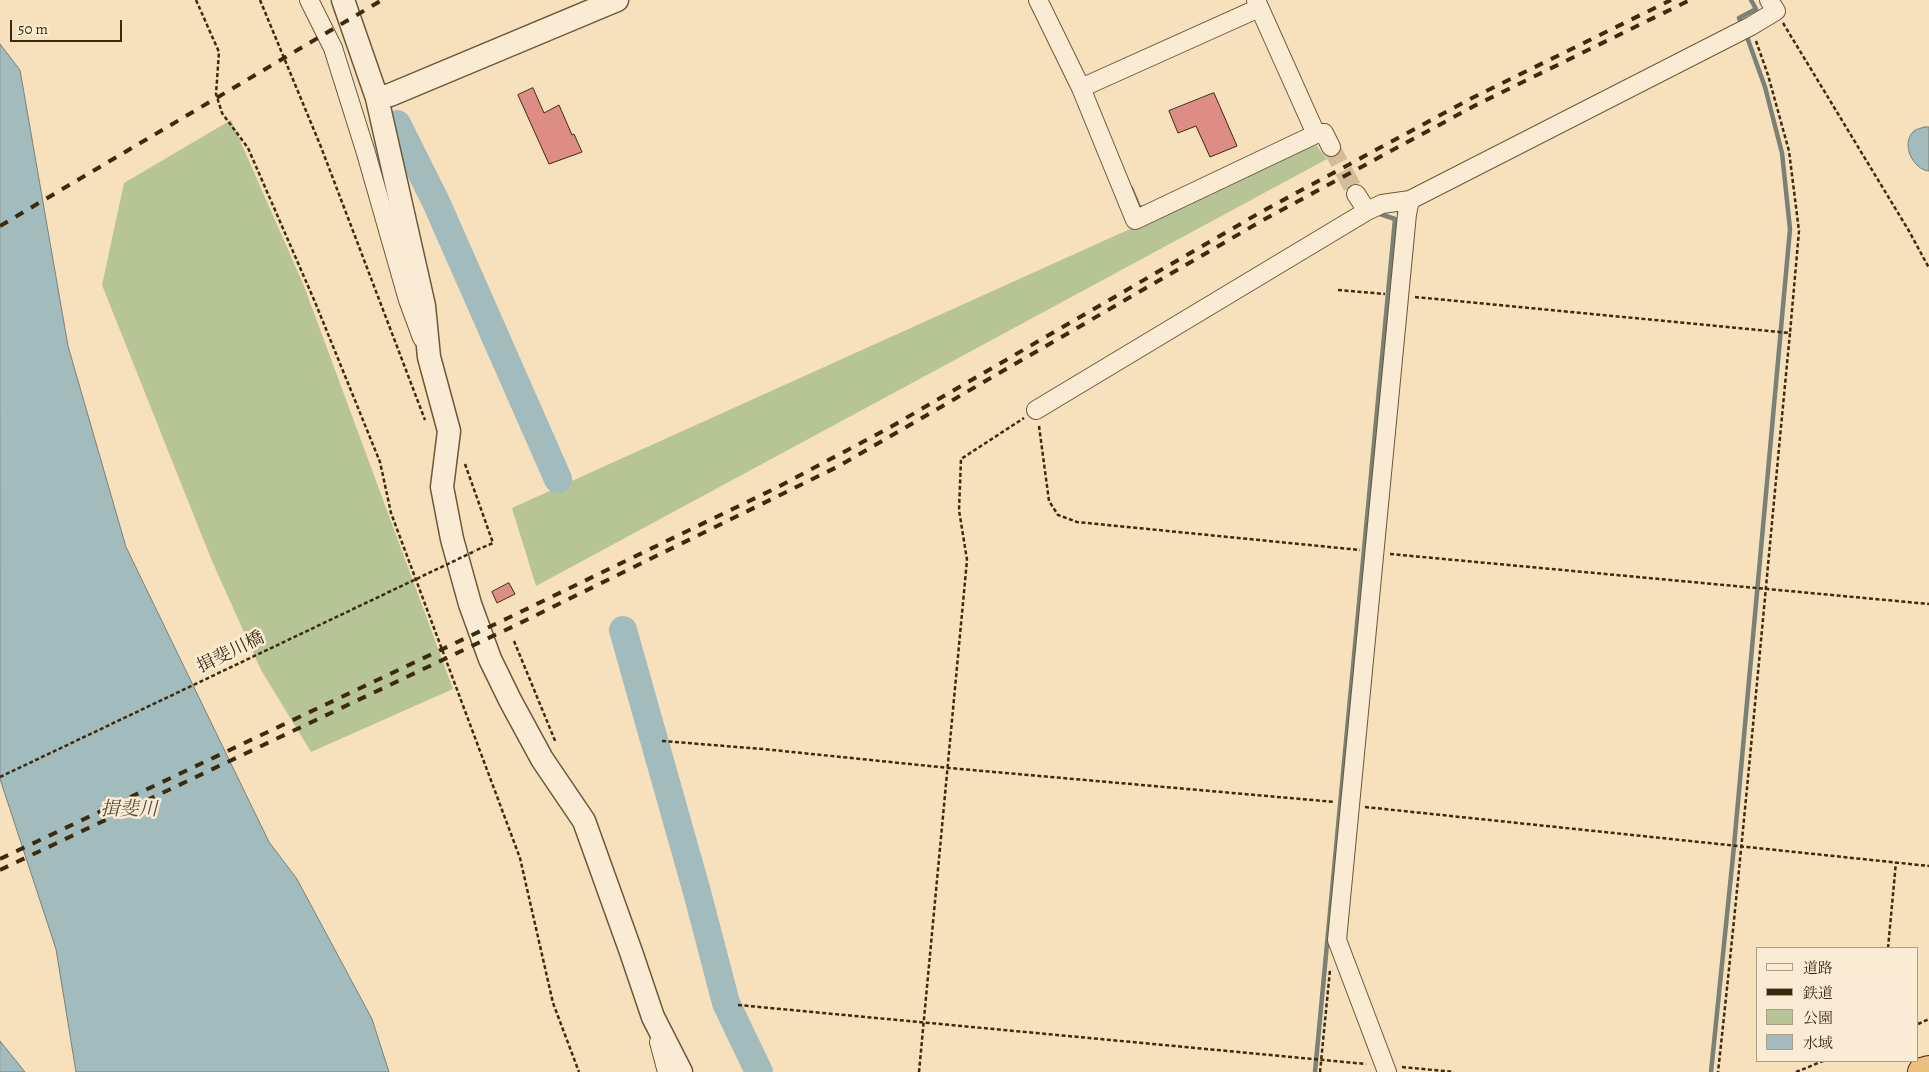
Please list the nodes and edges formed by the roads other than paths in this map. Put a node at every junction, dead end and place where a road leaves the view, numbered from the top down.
1 (309, 0) edge
2 (344, 0) edge
3 (617, 0) edge
4 (1038, 0) edge
5 (1257, 4) edge
6 (1772, 6) edge
7 (1080, 88) junction
8 (377, 98) junction
9 (1316, 134) junction
10 (1331, 147) tunnel mouth
11 (1356, 194) tunnel mouth
12 (1410, 200) junction
13 (1367, 211) junction
14 (429, 357) junction
15 (1036, 410) road end
16 (652, 1017) junction
17 (1386, 1068) edge
18 (1929, 1070) edge
19 (666, 1072) edge
20 (681, 1072) edge
21 (1922, 1072) edge

1 - 14 street
2 - 8 street
3 - 8 street
4 - 7 street
5 - 7 street
5 - 9 street
6 - 12 street
7 - 9 street
8 - 14 street
9 - 10 street
11 - 13 street
12 - 13 street
12 - 17 street
13 - 15 street
14 - 16 street
16 - 19 street
16 - 20 street
18 - 21 highway

